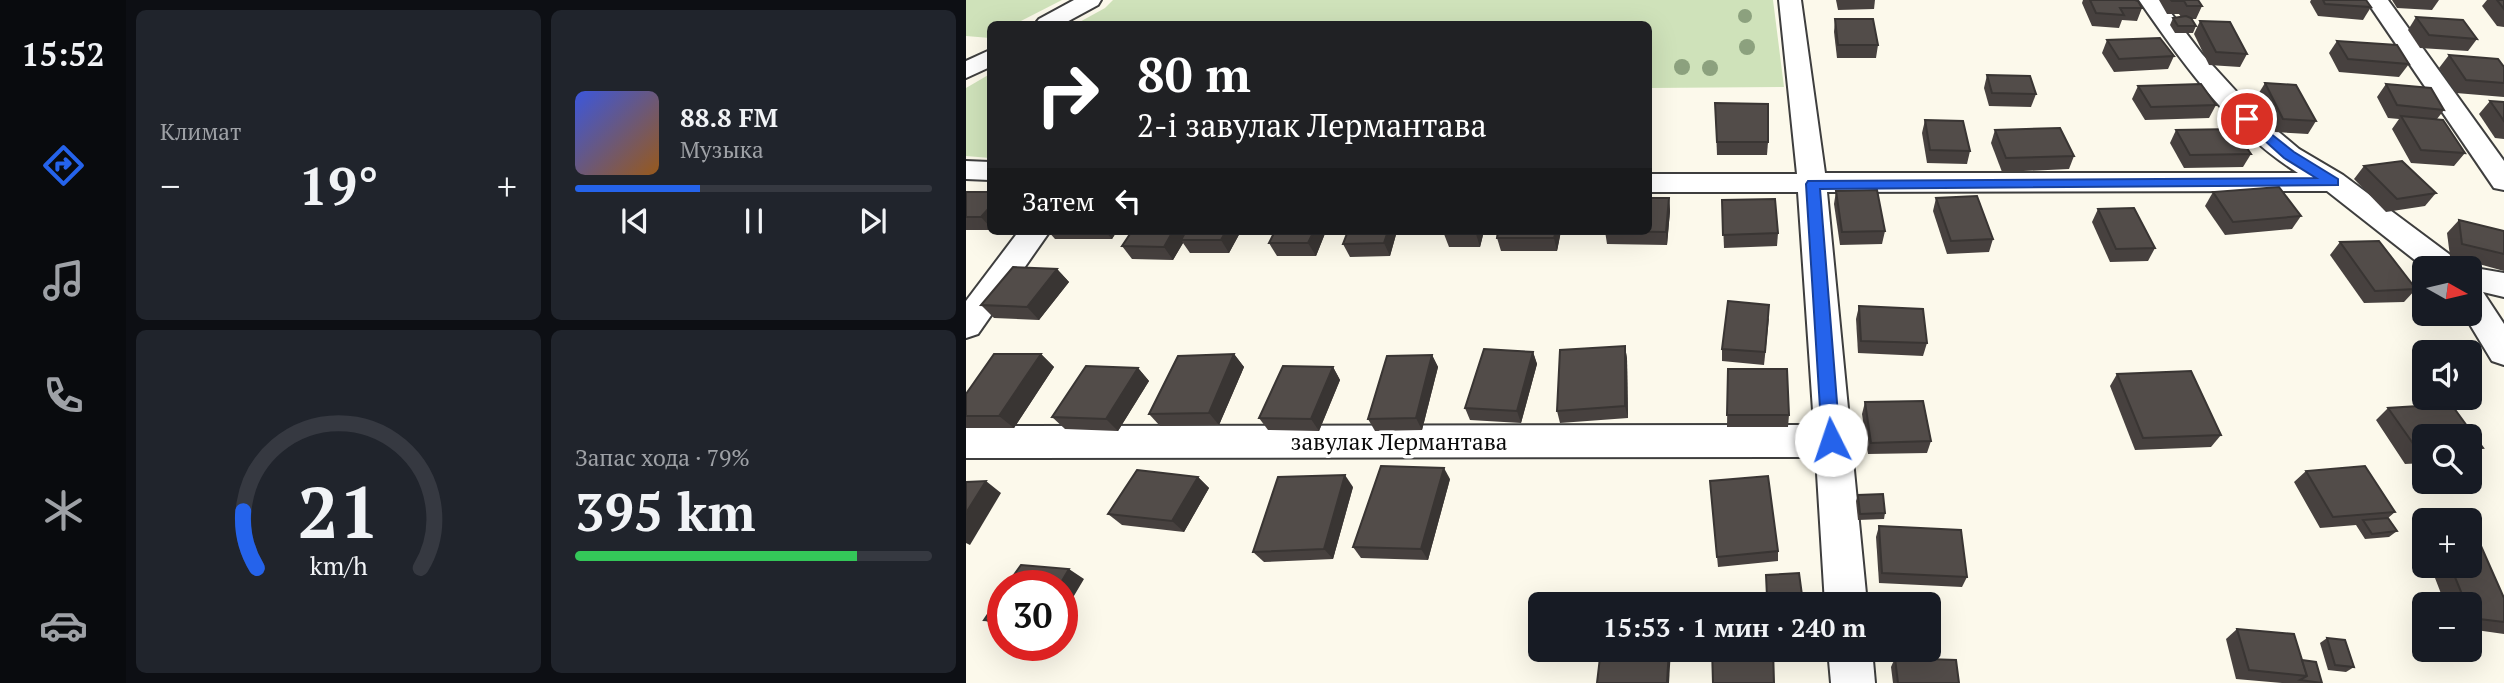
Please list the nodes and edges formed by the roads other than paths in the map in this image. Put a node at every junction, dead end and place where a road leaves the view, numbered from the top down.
1 (1090, 0) edge
2 (1790, 0) edge
3 (2150, 0) edge
4 (2377, 0) edge
5 (1052, 21) edge
6 (987, 59) edge
7 (966, 71) edge
8 (966, 170) edge
9 (987, 171) edge
10 (2504, 181) edge
11 (2333, 182) junction
12 (1652, 183) edge
13 (1812, 184) junction
14 (1032, 235) edge
15 (2430, 256) edge
16 (2482, 281) edge
17 (2504, 285) edge
18 (2482, 317) edge
19 (966, 324) edge
20 (2504, 352) edge
21 (1831, 440) junction
22 (966, 442) edge
23 (1845, 592) edge
24 (1851, 662) edge
25 (1853, 683) edge

1 - 5 street
2 - 13 street
3 - 11 street
4 - 10 street
6 - 7 street
8 - 9 street
11 - 13 street
11 - 15 street
12 - 13 street
13 - 21 street
14 - 19 street
16 - 17 street
18 - 20 street
21 - 22 street, завулак Лермантава
21 - 23 street
24 - 25 street

